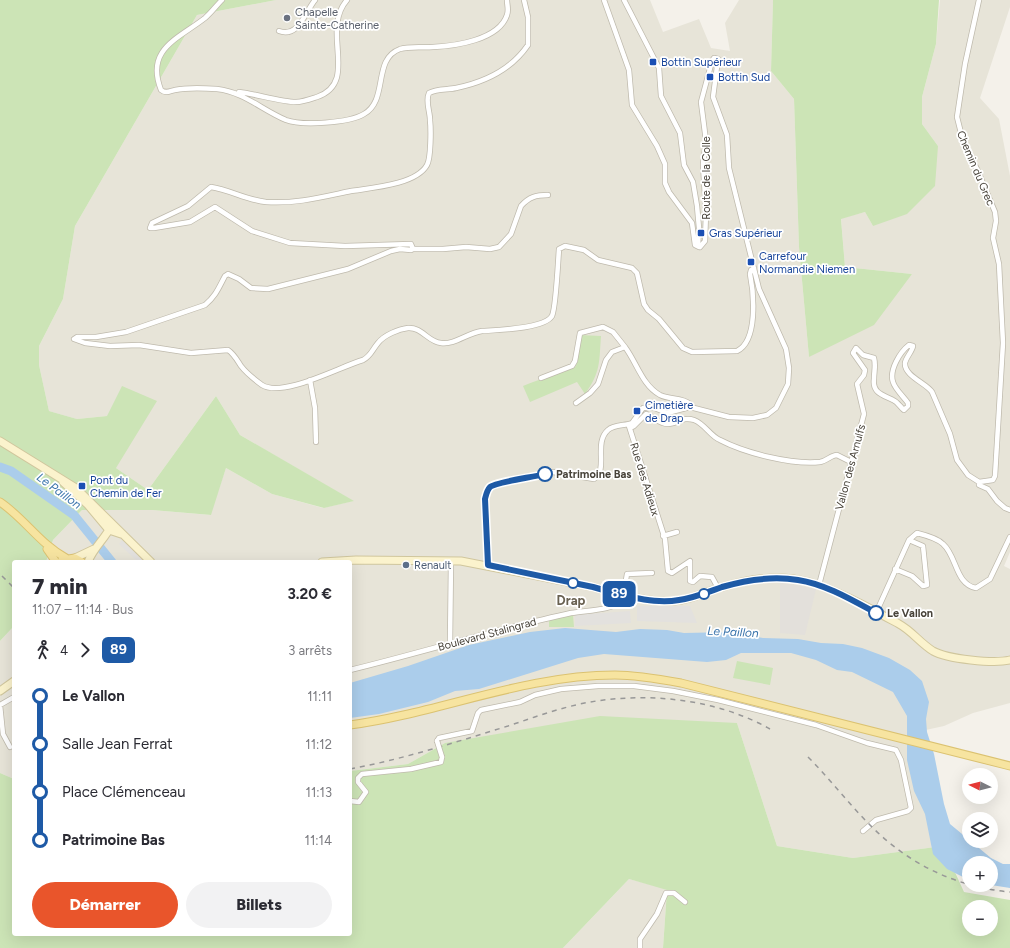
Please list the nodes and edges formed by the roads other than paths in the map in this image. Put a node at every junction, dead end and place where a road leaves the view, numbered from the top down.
1 (222, 0) edge
2 (315, 0) edge
3 (347, 0) edge
4 (507, 0) edge
5 (524, 0) edge
6 (604, 0) edge
7 (624, 0) edge
8 (979, 0) edge
9 (279, 31) dead end
10 (238, 94) junction
11 (548, 195) dead end
12 (699, 247) junction
13 (414, 249) junction
14 (754, 268) junction
15 (625, 348) junction
16 (541, 378) dead end
17 (310, 380) junction
18 (576, 403) dead end
19 (690, 407) junction
20 (629, 426) junction
21 (0, 441) edge
22 (316, 442) dead end
23 (851, 462) junction
24 (48, 469) junction
25 (979, 482) junction
26 (0, 502) edge
27 (0, 506) edge
28 (1010, 510) edge
29 (96, 513) junction
30 (111, 527) junction
31 (677, 532) dead end
32 (663, 535) junction
33 (1010, 537) edge
34 (105, 538) junction
35 (909, 540) junction
36 (94, 549) junction
37 (79, 559) edge
38 (55, 560) edge
39 (63, 560) edge
40 (89, 560) edge
41 (149, 560) edge
42 (451, 560) junction
43 (352, 562) edge
44 (488, 565) junction
45 (896, 569) junction
46 (652, 573) dead end
47 (819, 585) junction
48 (718, 588) junction
49 (625, 596) junction
50 (876, 613) junction
51 (450, 644) junction
52 (1010, 660) edge
53 (352, 669) edge
54 (12, 682) edge
55 (0, 691) edge
56 (12, 698) edge
57 (0, 705) edge
58 (352, 725) edge
59 (352, 728) edge
60 (889, 737) junction
61 (10, 747) dead end
62 (1010, 767) edge
63 (352, 802) edge
64 (863, 831) dead end
65 (686, 902) dead end
66 (640, 948) edge

1 - 10 street
2 - 9 street
3 - 10 street
4 - 10 street
5 - 13 street
6 - 12 street
7 - 12 street, Route de la Colle
8 - 25 street, Chemin du Grec
11 - 13 street
12 - 14 street, Route de la Colle
13 - 17 street
14 - 17 street
14 - 19 street
15 - 16 street
15 - 18 street
15 - 19 street
17 - 22 street
19 - 20 street
20 - 23 street
20 - 32 street, Rue des Adieux
20 - 44 street
21 - 24 street
23 - 25 street, Vallon des Arnulfs
23 - 47 street, Vallon des Arnulfs
24 - 29 street
24 - 30 street
25 - 28 street
26 - 39 main road
27 - 38 main road
29 - 30 street
29 - 34 street
30 - 34 street
30 - 41 street
31 - 32 street
32 - 48 street, Rue des Adieux
33 - 35 street
34 - 36 street
35 - 45 street
35 - 45 street
36 - 37 street
36 - 40 street
37 - 39 main road
42 - 43 street
42 - 44 street
42 - 51 street
44 - 49 street
45 - 50 street
46 - 49 street
47 - 48 street
47 - 50 street
48 - 49 street
49 - 51 street, Boulevard Stalingrad
50 - 52 street
51 - 53 street, Boulevard Stalingrad
54 - 55 street
56 - 57 street
57 - 61 street
58 - 60 main road
59 - 60 main road
60 - 62 main road
63 - 64 street, bridge
65 - 66 street

